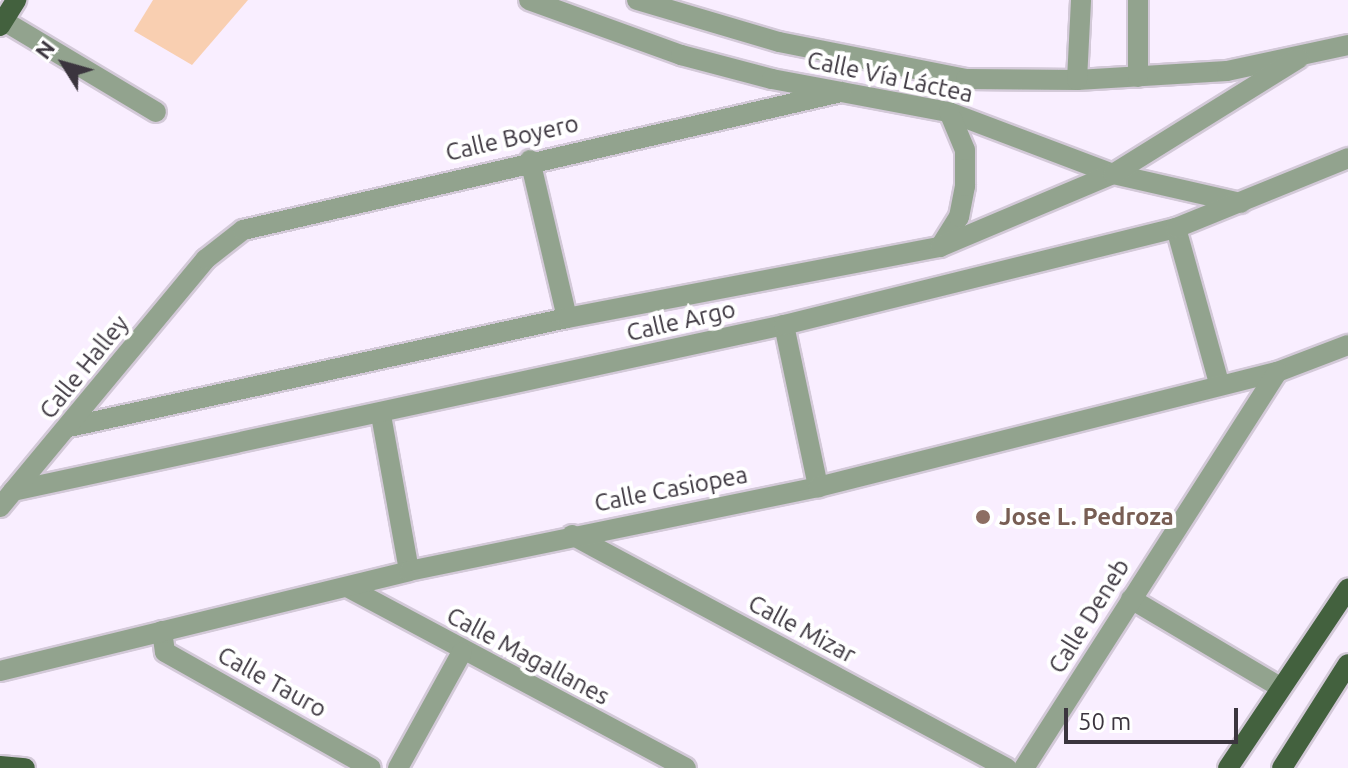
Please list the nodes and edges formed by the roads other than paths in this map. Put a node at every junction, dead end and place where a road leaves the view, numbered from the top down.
1 (16, 0) edge
2 (529, 0) edge
3 (637, 0) edge
4 (1081, 0) edge
5 (1138, 0) edge
6 (2, 24) edge
7 (1348, 45) edge
8 (1299, 58) junction
9 (1138, 77) junction
10 (1077, 80) junction
11 (841, 92) junction
12 (156, 112) dead end
13 (949, 112) junction
14 (1348, 158) edge
15 (530, 160) junction
16 (1113, 174) junction
17 (1241, 203) junction
18 (1176, 228) junction
19 (940, 247) junction
20 (206, 259) joint
21 (567, 318) junction
22 (784, 325) junction
23 (1348, 345) edge
24 (1277, 372) junction
25 (1219, 383) junction
26 (381, 415) junction
27 (69, 427) junction
28 (818, 487) junction
29 (7, 499) edge
30 (572, 535) junction
31 (409, 571) junction
32 (347, 587) junction
33 (1348, 589) edge
34 (1131, 599) junction
35 (162, 631) junction
36 (462, 652) junction
37 (1348, 664) edge
38 (0, 671) edge
39 (1280, 687) junction
40 (0, 766) edge
41 (25, 768) edge
42 (371, 768) edge
43 (398, 768) edge
44 (686, 768) edge
45 (1007, 768) edge
46 (1024, 768) edge
47 (1228, 768) edge
48 (1282, 768) edge

1 - 6 main road
2 - 11 street, Calle Vía Láctea
3 - 10 street, Calle Vía Láctea
4 - 10 street
5 - 9 street
6 - 12 street
7 - 8 street, Calle Vía Láctea
8 - 9 street, Calle Vía Láctea
8 - 16 street, Calle Argo
9 - 10 street, Calle Vía Láctea
11 - 13 street, Calle Vía Láctea
11 - 15 street, Calle Boyero
13 - 16 street, Calle Vía Láctea
13 - 19 street
14 - 17 street, Calle Argo
15 - 20 street, Calle Boyero
15 - 21 street
16 - 17 street, Calle Vía Láctea
16 - 19 street, Calle Argo
17 - 18 street, Calle Argo
18 - 22 street, Calle Argo
18 - 25 street
19 - 21 street, Calle Argo
20 - 27 street, Calle Halley
21 - 27 street, Calle Argo
22 - 26 street, Calle Argo
22 - 28 street
23 - 24 street, Calle Casiopea
24 - 25 street, Calle Casiopea
24 - 34 street, Calle Deneb
25 - 28 street, Calle Casiopea
26 - 29 street, Calle Argo
26 - 31 street
27 - 29 street, Calle Halley
28 - 30 street, Calle Casiopea
30 - 31 street, Calle Casiopea
30 - 45 street, Calle Mizar
31 - 32 street, Calle Casiopea
32 - 35 street, Calle Casiopea
32 - 36 street, Calle Magallanes
33 - 39 main road
34 - 39 street
34 - 46 street, Calle Deneb
35 - 38 street, Calle Casiopea
35 - 42 street, Calle Tauro
36 - 43 street
36 - 44 street, Calle Magallanes
37 - 48 main road
39 - 47 main road
40 - 41 main road

